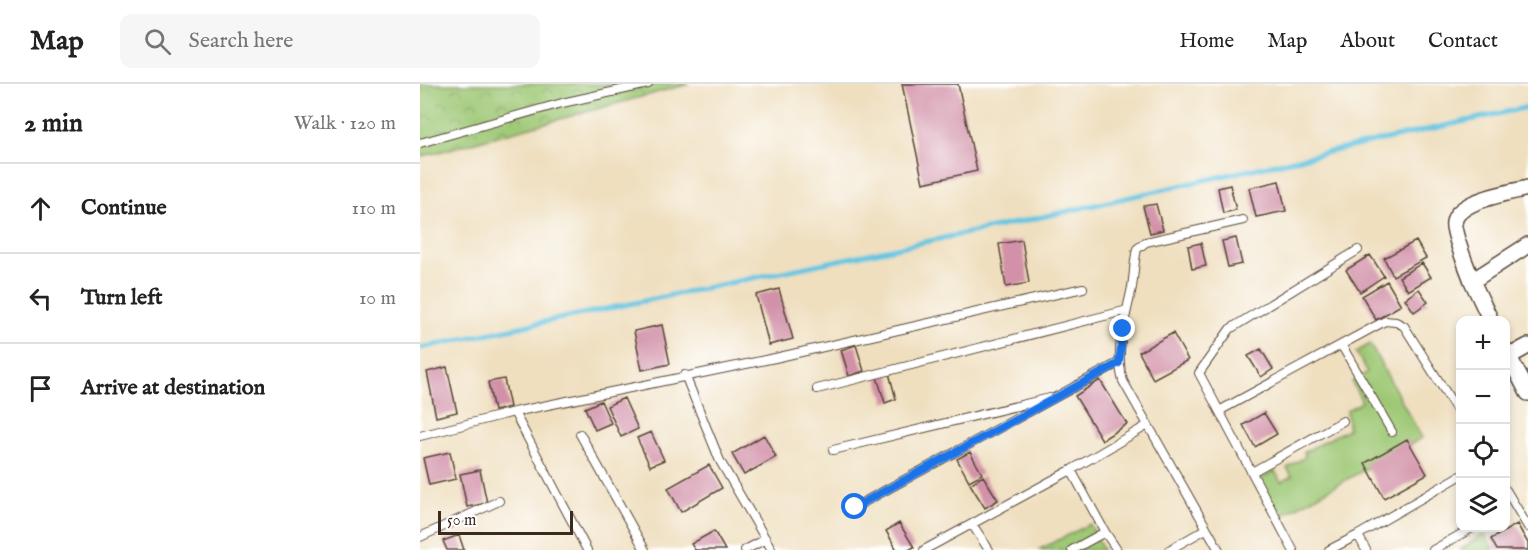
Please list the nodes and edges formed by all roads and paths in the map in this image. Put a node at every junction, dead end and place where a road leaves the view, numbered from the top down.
1 (648, 84) edge
2 (420, 143) edge
3 (1528, 188) edge
4 (1243, 220) dead end
5 (1528, 244) edge
6 (1358, 250) dead end
7 (1472, 281) junction
8 (1083, 288) dead end
9 (1124, 311) junction
10 (1489, 316) edge
11 (1342, 346) junction
12 (1528, 346) edge
13 (1510, 353) edge
14 (1510, 360) edge
15 (1119, 363) junction
16 (685, 375) junction
17 (817, 389) dead end
18 (1528, 393) edge
19 (1061, 396) junction
20 (1456, 407) edge
21 (1219, 411) junction
22 (514, 412) junction
23 (1343, 420) dead end
24 (1148, 425) junction
25 (1392, 432) dead end
26 (580, 434) dead end
27 (420, 436) edge
28 (833, 450) dead end
29 (1071, 470) junction
30 (1252, 472) junction
31 (1458, 478) edge
32 (1510, 497) edge
33 (499, 501) dead end
34 (1514, 504) junction
35 (1510, 506) edge
36 (855, 507) dead end
37 (972, 524) junction
38 (1528, 527) edge
39 (1206, 529) junction
40 (1105, 532) junction
41 (1465, 532) edge
42 (1358, 535) junction
43 (420, 537) edge
44 (766, 539) junction
45 (587, 550) edge
46 (645, 550) edge
47 (745, 550) edge
48 (772, 550) edge
49 (924, 550) edge
50 (989, 550) edge
51 (1072, 550) edge
52 (1117, 550) edge
53 (1169, 550) edge
54 (1219, 550) edge
55 (1293, 550) edge
56 (1329, 550) edge
57 (1366, 550) edge
58 (1433, 550) edge

1 - 2 lane
3 - 7 street
4 - 9 lane
5 - 7 street
6 - 21 lane
7 - 10 street
8 - 16 lane
9 - 15 lane
9 - 17 lane
11 - 20 lane
11 - 21 lane
11 - 25 lane
12 - 13 street
14 - 18 street
15 - 19 lane
15 - 24 lane
16 - 22 lane
16 - 44 lane
19 - 28 lane
19 - 36 lane
21 - 30 lane
22 - 27 lane
22 - 45 lane
23 - 30 lane
24 - 29 lane
24 - 39 lane
26 - 46 lane
29 - 37 lane
29 - 40 lane
30 - 55 lane
31 - 42 lane
32 - 34 lane
33 - 43 lane
34 - 35 lane
34 - 38 lane
37 - 49 lane
37 - 50 lane
39 - 53 lane
39 - 54 lane
40 - 51 lane
40 - 52 lane
41 - 58 lane
42 - 56 lane
42 - 57 lane
44 - 47 lane
44 - 48 lane

